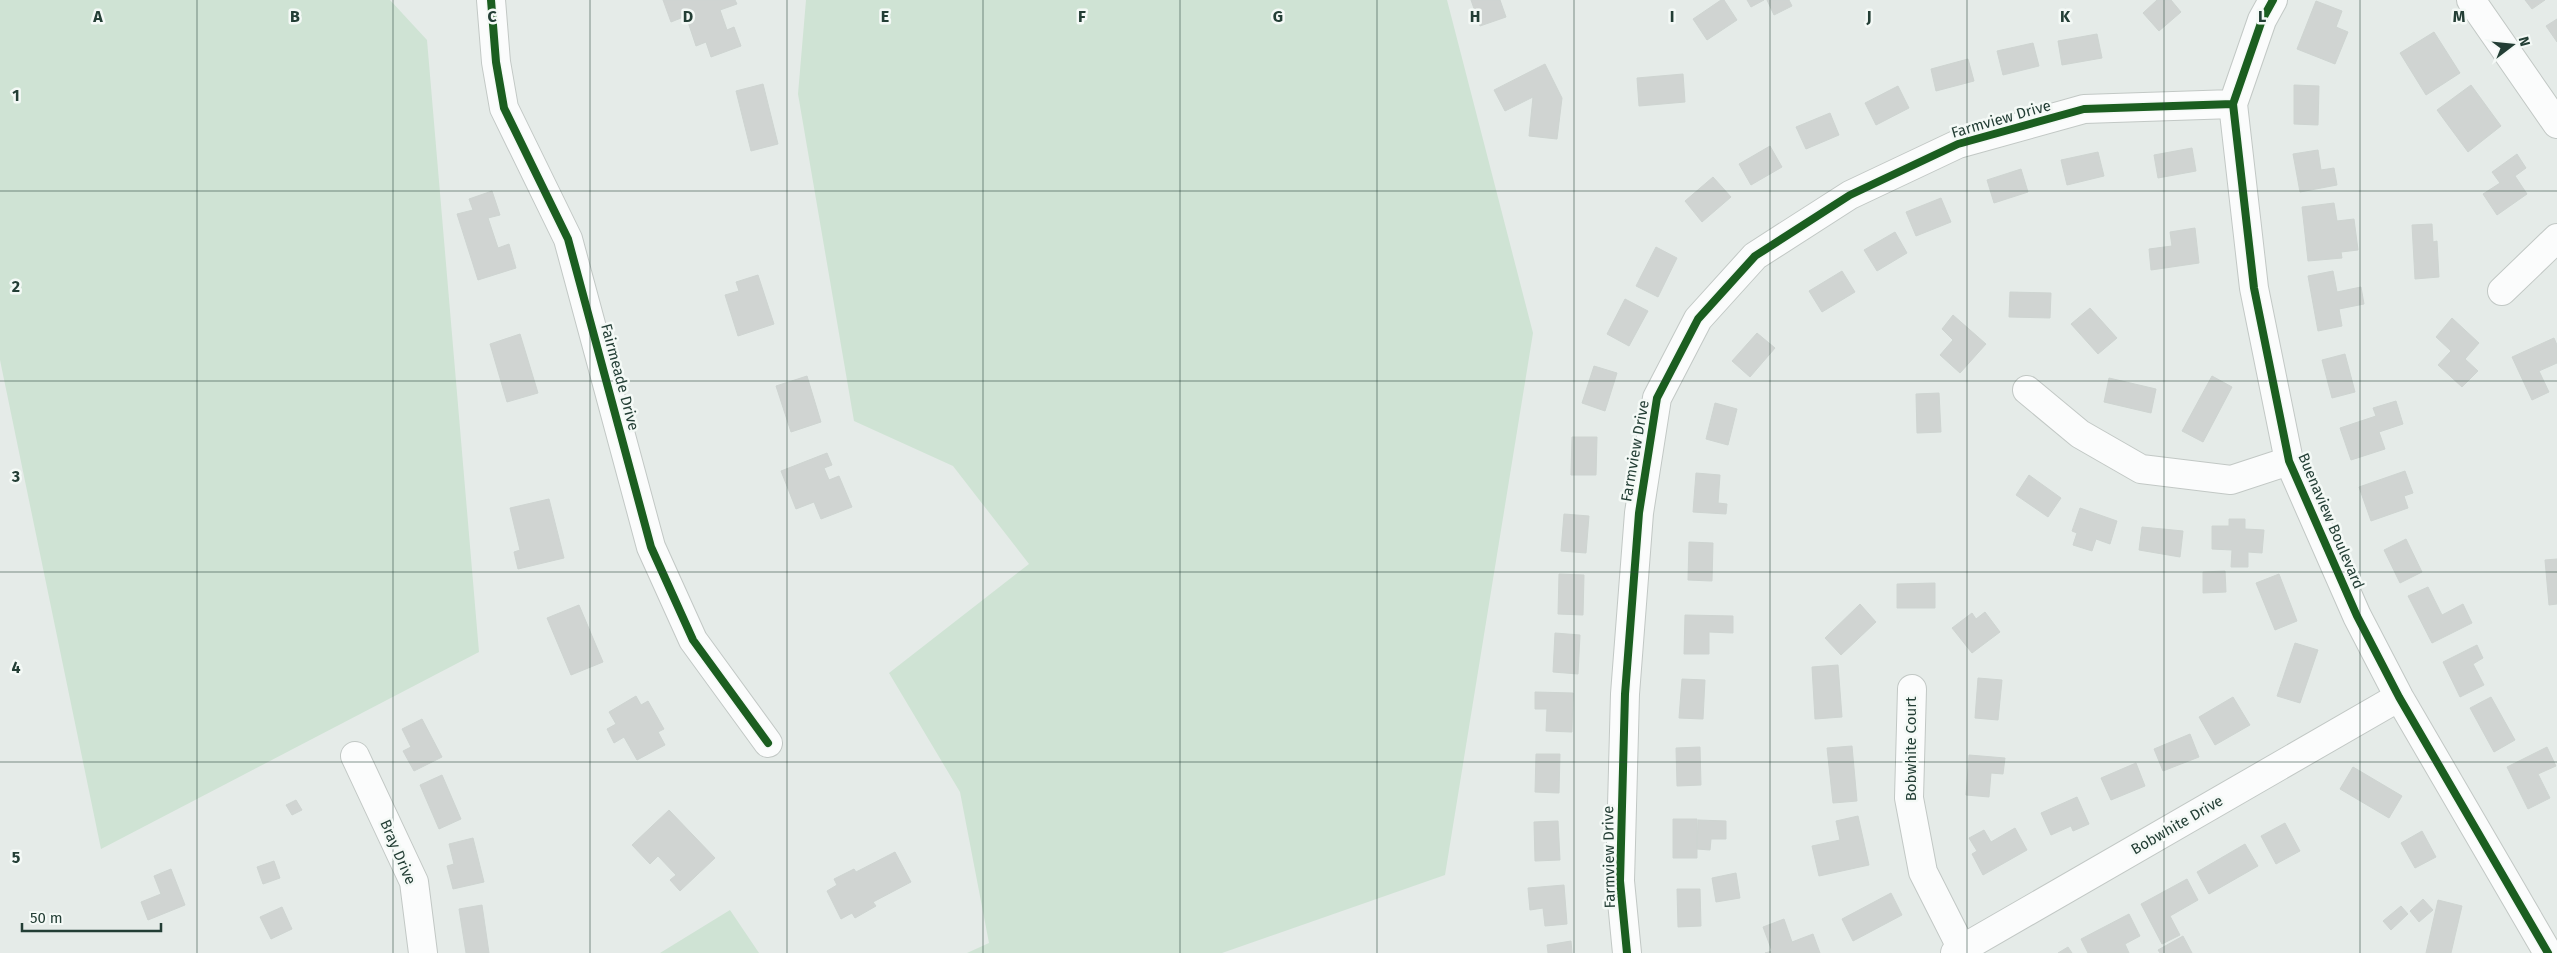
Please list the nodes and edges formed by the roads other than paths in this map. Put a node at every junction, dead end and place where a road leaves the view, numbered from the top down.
1 (491, 0) edge
2 (2273, 0) edge
3 (2471, 0) edge
4 (2233, 104) junction
5 (2557, 124) edge
6 (2557, 238) edge
7 (2502, 291) dead end
8 (2027, 390) dead end
9 (2289, 461) junction
10 (1912, 689) dead end
11 (2399, 697) junction
12 (768, 743) dead end
13 (355, 756) dead end
14 (1959, 951) edge
15 (2549, 951) edge
16 (423, 953) edge
17 (1627, 953) edge

1 - 12 street, Fairmeade Drive
2 - 4 street, Buenaview Boulevard
3 - 5 street
4 - 9 street, Buenaview Boulevard
4 - 17 street, Farmview Drive
6 - 7 street
8 - 9 street
9 - 11 street, Buenaview Boulevard
10 - 14 street, Bobwhite Court
11 - 14 street, Bobwhite Drive
11 - 15 street, Buenaview Boulevard
13 - 16 street, Bray Drive

